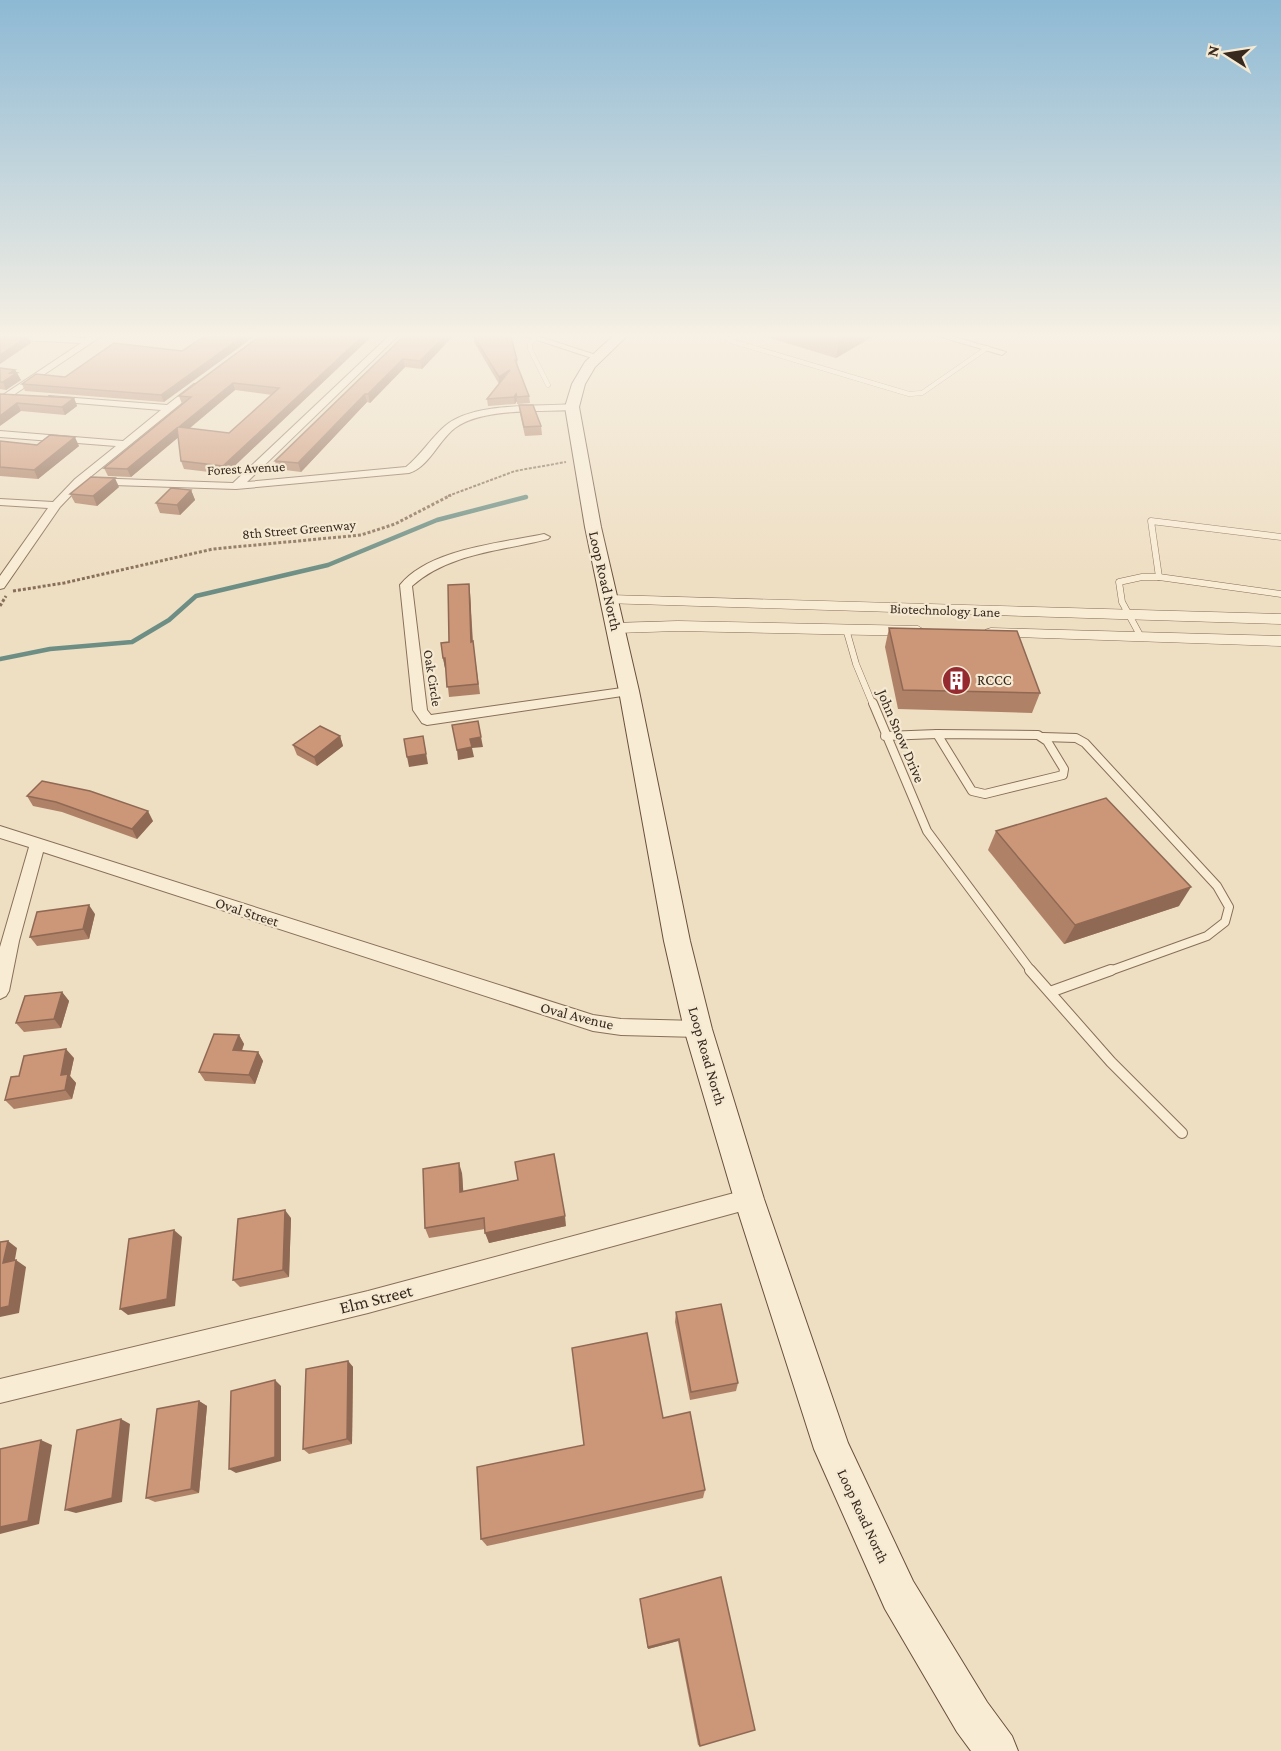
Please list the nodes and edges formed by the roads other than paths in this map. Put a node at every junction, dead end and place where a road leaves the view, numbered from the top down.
1 (160, 415) edge
2 (311, 415) edge
3 (483, 415) edge
4 (573, 415) edge
5 (0, 434) edge
6 (123, 444) junction
7 (79, 481) junction
8 (236, 486) junction
9 (0, 502) edge
10 (56, 505) junction
11 (544, 537) dead end
12 (1281, 537) edge
13 (1160, 577) junction
14 (0, 585) edge
15 (1281, 594) edge
16 (609, 600) junction
17 (1130, 616) junction
18 (1281, 619) edge
19 (616, 628) junction
20 (846, 629) junction
21 (939, 632) edge
22 (974, 633) edge
23 (1141, 638) junction
24 (1281, 641) edge
25 (629, 691) junction
26 (937, 734) junction
27 (885, 736) junction
28 (1043, 737) junction
29 (0, 832) edge
30 (38, 843) junction
31 (0, 991) edge
32 (1050, 992) junction
33 (493, 993) joint
34 (698, 1029) junction
35 (1182, 1132) dead end
36 (749, 1199) junction
37 (0, 1391) edge
38 (998, 1751) edge

1 - 6 street
2 - 8 street
3 - 8 street, Forest Avenue
4 - 16 main road, Loop Road North
5 - 6 street
6 - 7 street
7 - 8 street, Forest Avenue
7 - 10 street
9 - 10 street
10 - 14 street
11 - 25 street, Oak Circle
12 - 13 lane
13 - 15 lane
13 - 17 lane
16 - 17 street, Biotechnology Lane
16 - 19 main road, Loop Road North
17 - 18 street, Biotechnology Lane
17 - 23 lane
19 - 20 street, Biotechnology Lane
19 - 25 main road, Loop Road North
20 - 21 street, Biotechnology Lane
20 - 27 lane, John Snow Drive
22 - 23 street, Biotechnology Lane
23 - 24 street, Biotechnology Lane
25 - 34 main road, Loop Road North
26 - 27 lane
26 - 28 lane
26 - 28 lane
27 - 32 lane, John Snow Drive
28 - 32 lane
29 - 30 street, Oval Street
30 - 31 street
30 - 33 street, Oval Street
32 - 35 lane, John Snow Drive
33 - 34 street, Oval Avenue
34 - 36 main road, Loop Road North
36 - 37 street, Elm Street
36 - 38 main road, Loop Road North

